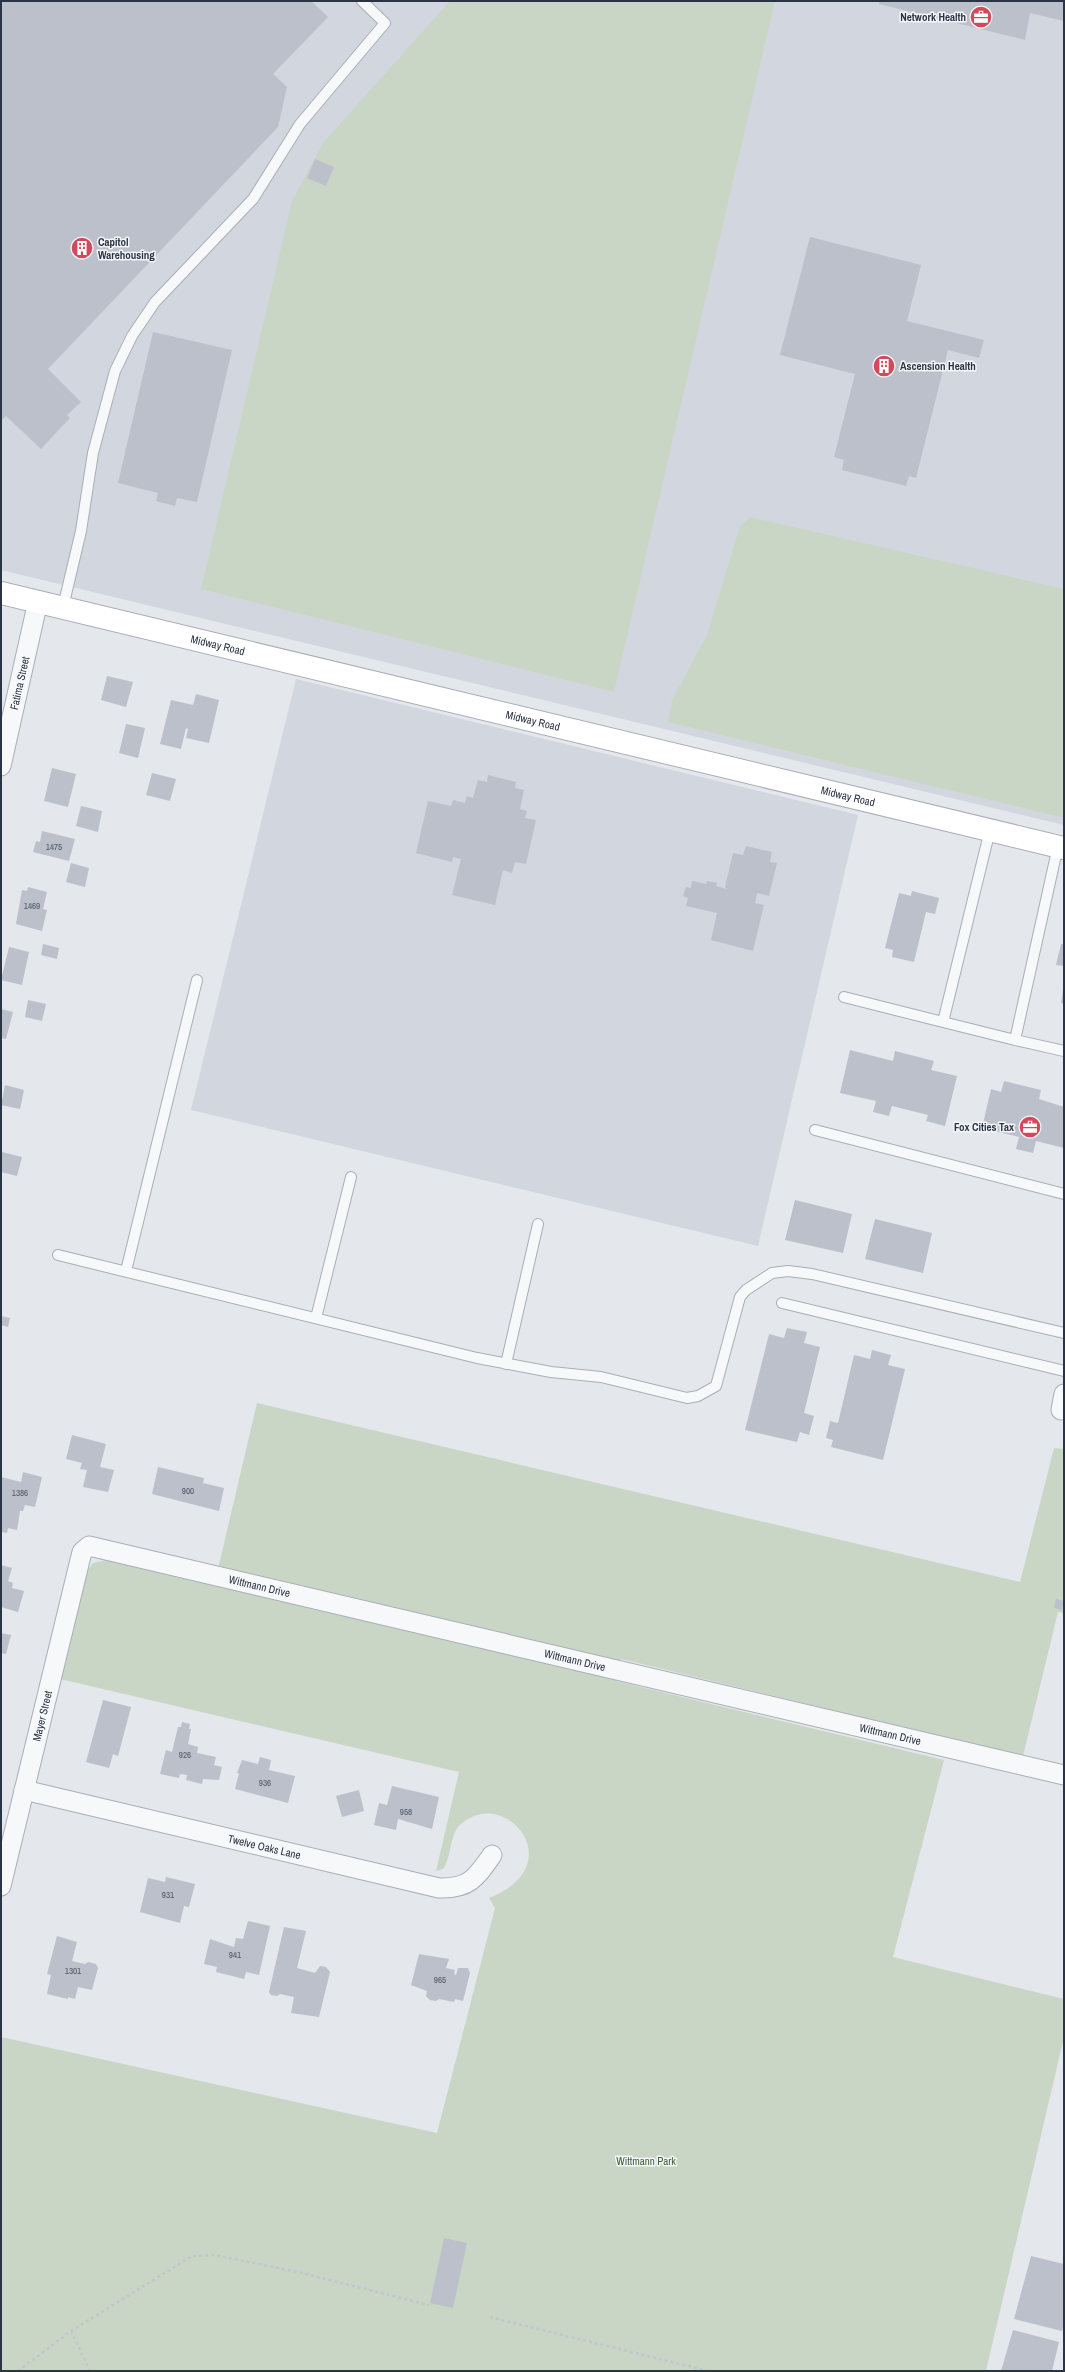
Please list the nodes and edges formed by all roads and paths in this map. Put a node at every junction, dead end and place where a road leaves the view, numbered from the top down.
1 (362, 1) edge
2 (1, 592) edge
3 (38, 601) junction
4 (63, 607) junction
5 (1, 766) edge
6 (990, 830) junction
7 (1061, 847) edge
8 (197, 980) dead end
9 (844, 997) dead end
10 (943, 1022) junction
11 (1015, 1040) junction
12 (1064, 1051) edge
13 (815, 1130) dead end
14 (351, 1177) dead end
15 (1064, 1194) edge
16 (538, 1224) dead end
17 (58, 1255) dead end
18 (126, 1271) junction
19 (782, 1303) dead end
20 (316, 1318) junction
21 (1064, 1332) edge
22 (506, 1364) junction
23 (1064, 1371) edge
24 (86, 1547) joint
25 (1064, 1775) edge
26 (24, 1790) junction
27 (492, 1855) dead end
28 (1, 1886) edge
29 (430, 2305) dead end
30 (490, 2318) dead end
31 (71, 2331) junction
32 (18, 2371) edge
33 (90, 2371) edge
34 (708, 2371) edge

1 - 4 lane
2 - 3 main road, Midway Road
3 - 4 main road, Midway Road
3 - 5 street, Fatima Street
4 - 6 main road, Midway Road
6 - 7 main road, Midway Road
6 - 10 lane
7 - 11 lane
8 - 18 lane
9 - 10 lane
10 - 11 lane
11 - 12 lane
13 - 15 lane
14 - 20 lane
16 - 22 lane
17 - 18 lane
18 - 20 lane
19 - 23 lane
20 - 22 lane
21 - 22 lane
24 - 25 street, Wittmann Drive
24 - 26 street, Mayer Street
26 - 27 street, Twelve Oaks Lane
26 - 28 street, Mayer Street
29 - 31 path
30 - 34 path
31 - 32 path
31 - 33 path

